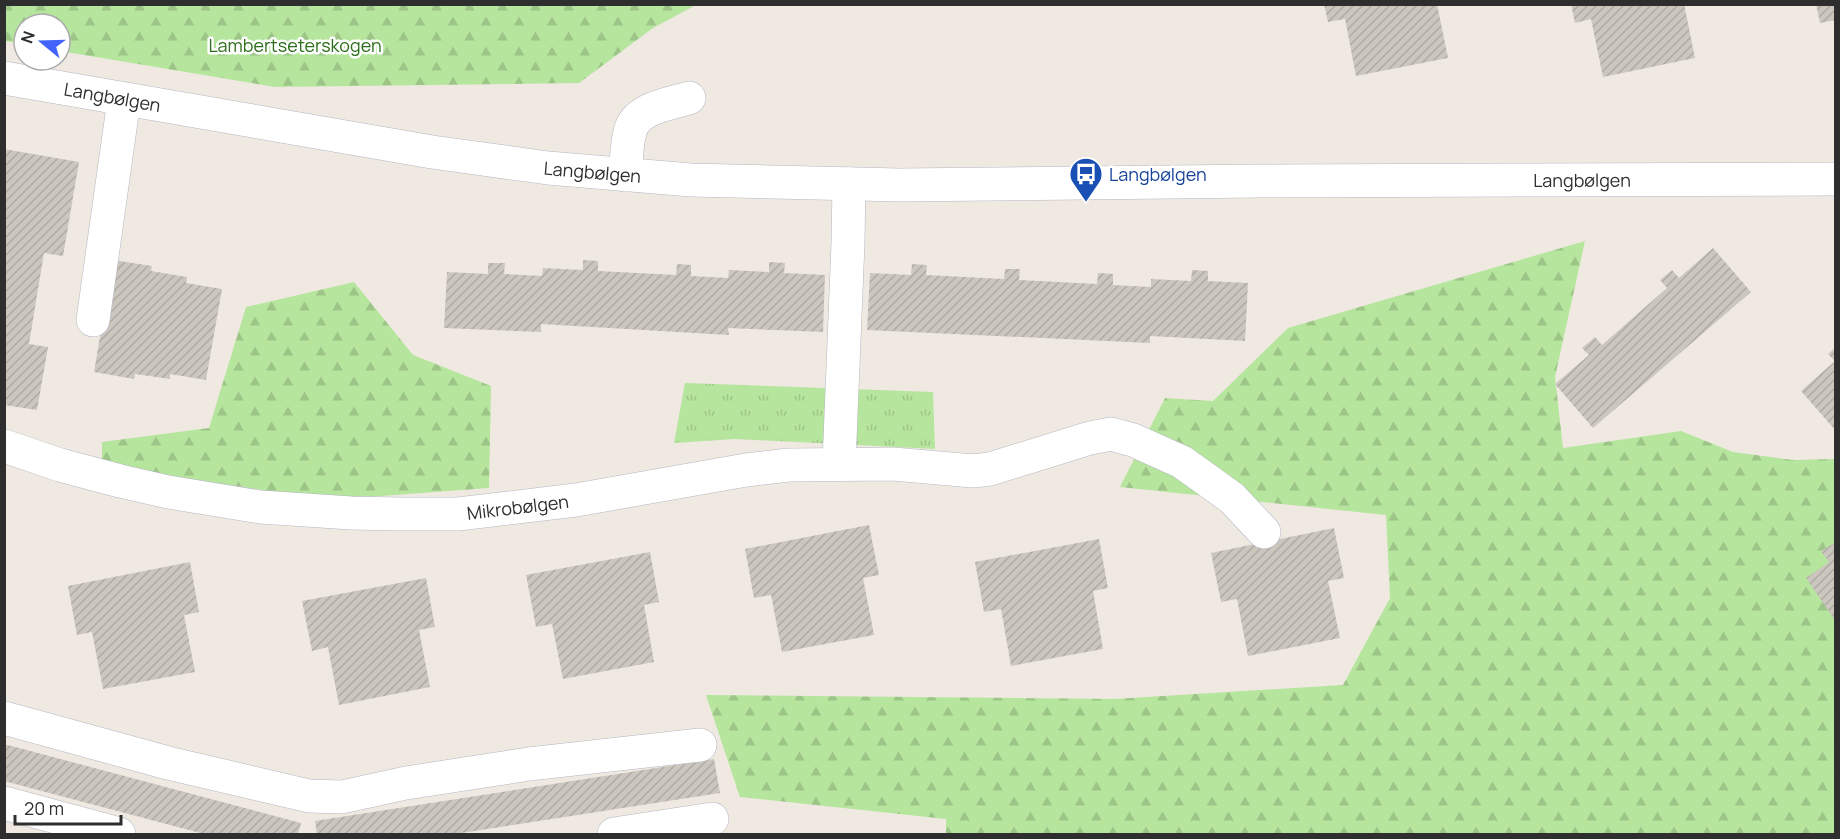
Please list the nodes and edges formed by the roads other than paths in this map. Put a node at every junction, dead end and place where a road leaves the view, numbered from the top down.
1 (4, 78) edge
2 (689, 98) dead end
3 (124, 100) junction
4 (625, 175) junction
5 (1836, 179) edge
6 (849, 184) junction
7 (93, 320) dead end
8 (4, 446) edge
9 (839, 464) junction
10 (1264, 532) dead end
11 (4, 717) edge
12 (700, 745) dead end
13 (4, 803) edge
14 (712, 819) dead end
15 (119, 834) edge
16 (614, 834) edge

1 - 3 street, Langbølgen
2 - 4 street
3 - 4 street, Langbølgen
3 - 7 street
4 - 6 street, Langbølgen
5 - 6 street, Langbølgen
6 - 9 street
8 - 9 street, Mikrobølgen
9 - 10 street, Mikrobølgen
11 - 12 street
13 - 15 street
14 - 16 street

